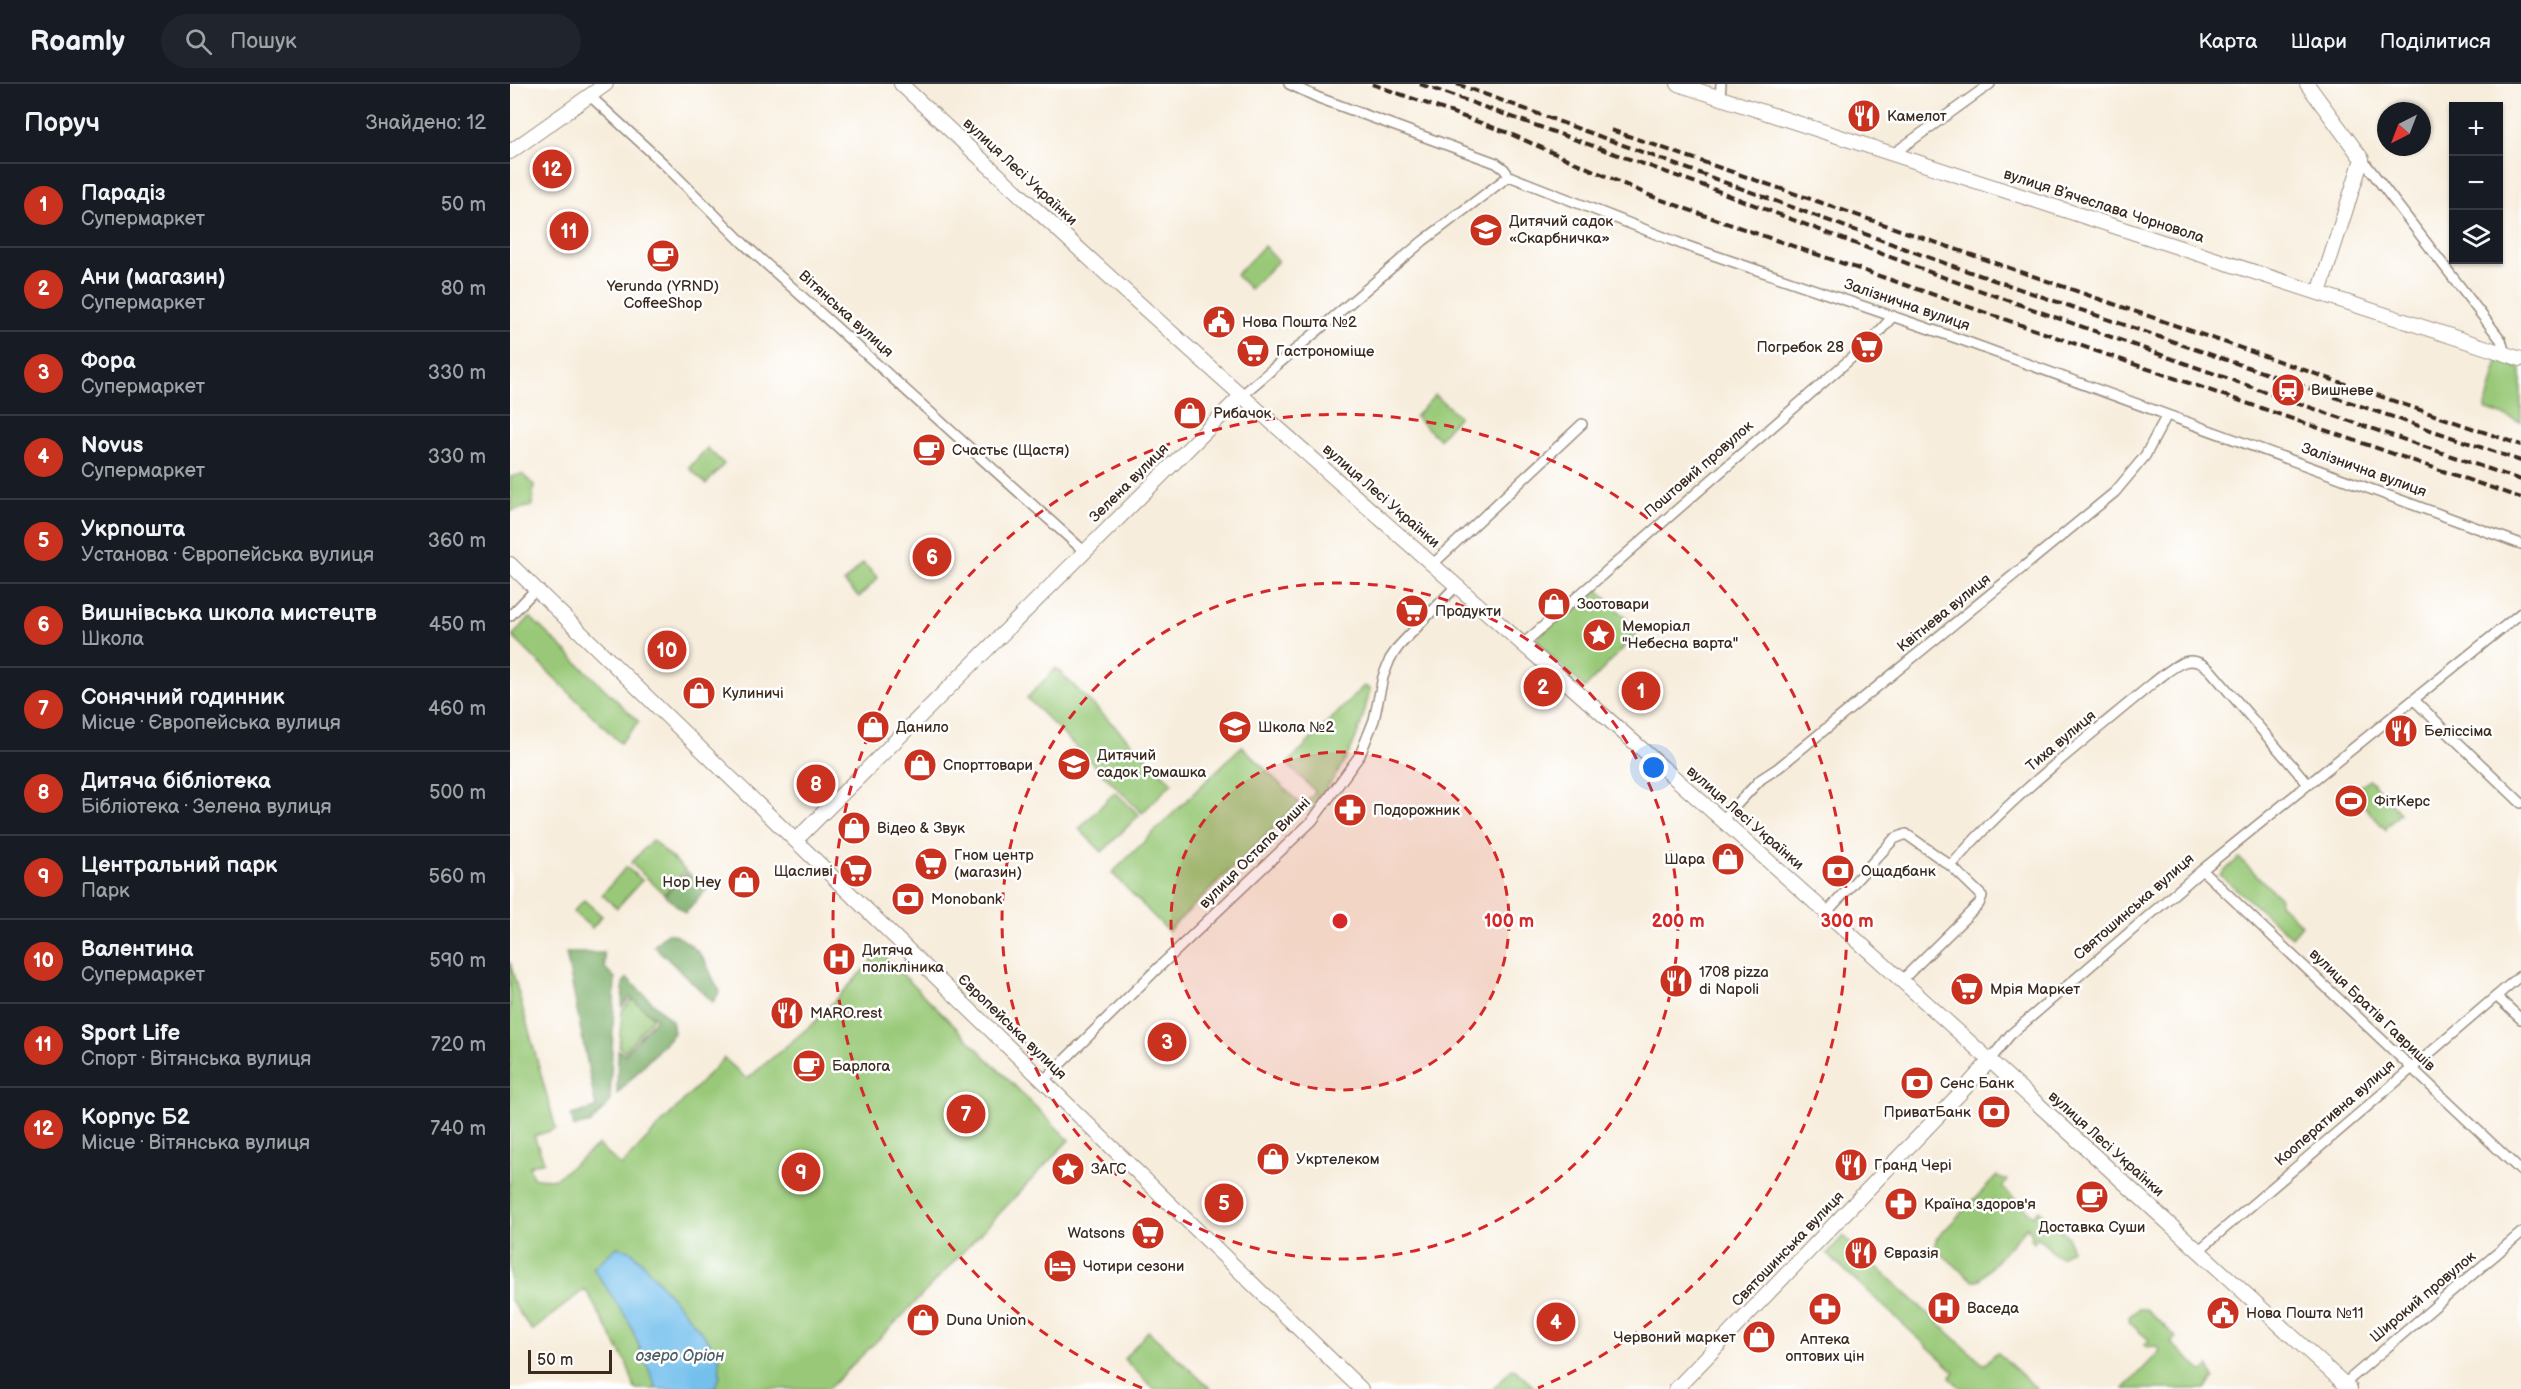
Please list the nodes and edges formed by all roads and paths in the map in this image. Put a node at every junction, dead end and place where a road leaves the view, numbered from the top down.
1 (606, 84) edge
2 (901, 84) edge
3 (1289, 84) edge
4 (1678, 84) edge
5 (1990, 84) edge
6 (2307, 84) edge
7 (1720, 91) edge
8 (590, 96) junction
9 (510, 152) edge
10 (1893, 154) junction
11 (2362, 159) junction
12 (1509, 176) junction
13 (2319, 294) junction
14 (1893, 316) junction
15 (2505, 354) junction
16 (2521, 359) edge
17 (1242, 395) junction
18 (2167, 415) junction
19 (1582, 424) dead end
20 (2521, 544) edge
21 (1085, 552) junction
22 (510, 564) edge
23 (1433, 564) junction
24 (1457, 585) junction
25 (536, 590) junction
26 (2521, 613) edge
27 (510, 616) edge
28 (1523, 644) junction
29 (2414, 700) junction
30 (2308, 784) junction
31 (2521, 803) edge
32 (1722, 820) junction
33 (796, 840) junction
34 (1950, 866) junction
35 (2202, 870) junction
36 (1826, 913) junction
37 (2521, 975) edge
38 (1902, 980) junction
39 (2496, 996) junction
40 (2521, 1019) edge
41 (1990, 1060) junction
42 (2411, 1068) junction
43 (1044, 1080) junction
44 (2521, 1171) edge
45 (2521, 1233) edge
46 (2198, 1251) junction
47 (2347, 1387) edge
48 (1361, 1389) edge
49 (1676, 1389) edge

1 - 8 street
2 - 17 street, вулиця Лесі Українки
3 - 12 street, Залізнична вулиця
4 - 7 street, вулиця Вʼячеслава Чорновола
5 - 10 street
6 - 11 street
7 - 10 street, вулиця Вʼячеслава Чорновола
8 - 9 street
8 - 21 street, Вітянська вулиця
10 - 13 street, вулиця Вʼячеслава Чорновола
11 - 13 street
11 - 15 street
12 - 14 street, Залізнична вулиця
12 - 17 street, Зелена вулиця
13 - 15 street, вулиця Вʼячеслава Чорновола
14 - 18 street, Залізнична вулиця
14 - 28 street, Поштовий провулок
15 - 16 street, вулиця Вʼячеслава Чорновола
17 - 21 street, Зелена вулиця
17 - 23 street, вулиця Лесі Українки
18 - 20 street, Залізнична вулиця
18 - 32 street, Квітнева вулиця
19 - 23 street
21 - 33 street, Зелена вулиця
22 - 25 street, Європейська вулиця
23 - 24 street, вулиця Лесі Українки
24 - 28 street, вулиця Лесі Українки
24 - 43 street, вулиця Остапа Вишні
25 - 27 street
25 - 33 street, Європейська вулиця
26 - 29 street, Святошинська вулиця
28 - 32 street, вулиця Лесі Українки
29 - 30 street, Святошинська вулиця
29 - 31 street
30 - 34 street, Тиха вулиця
30 - 35 street, Святошинська вулиця
32 - 36 street, вулиця Лесі Українки
33 - 43 street, Європейська вулиця
34 - 36 street
34 - 38 street
35 - 41 street, Святошинська вулиця
35 - 42 street, вулиця Братів Гавришів
36 - 38 street, вулиця Лесі Українки
37 - 39 street, Кооперативна вулиця
38 - 41 street, вулиця Лесі Українки
39 - 40 street
39 - 42 street, Кооперативна вулиця
41 - 46 street, вулиця Лесі Українки
41 - 49 street, Святошинська вулиця
42 - 44 street, вулиця Братів Гавришів
42 - 46 street, Кооперативна вулиця
43 - 48 street, Європейська вулиця
45 - 47 street, Широкий провулок
46 - 47 street, вулиця Лесі Українки

